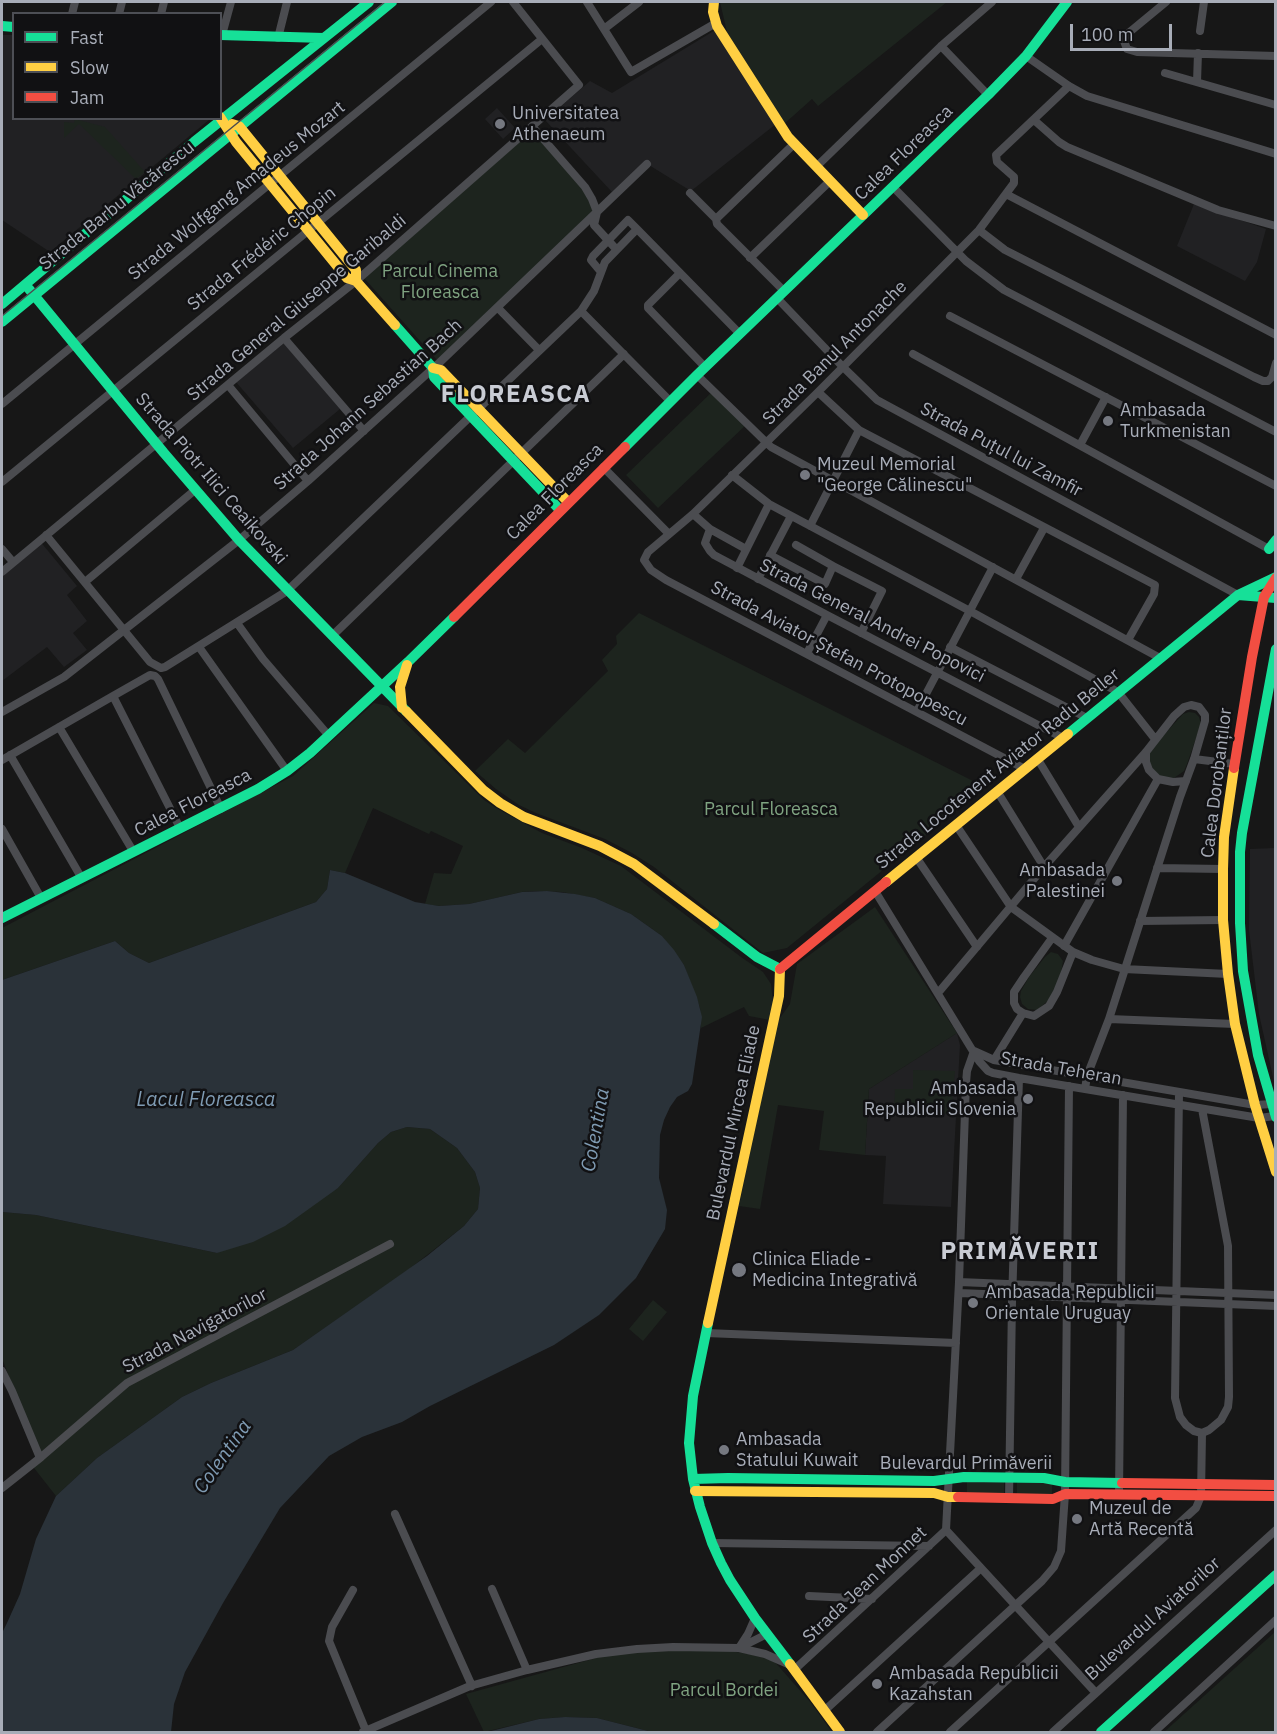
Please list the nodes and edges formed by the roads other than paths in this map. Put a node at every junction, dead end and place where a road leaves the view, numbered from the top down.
1 (231, 2) edge
2 (287, 2) edge
3 (369, 2) edge
4 (392, 2) edge
5 (491, 2) edge
6 (513, 2) edge
7 (587, 2) edge
8 (639, 2) edge
9 (714, 2) edge
10 (992, 2) edge
11 (1066, 2) edge
12 (1166, 2) edge
13 (1204, 2) edge
14 (716, 23) junction
15 (604, 29) junction
16 (1200, 31) dead end
17 (222, 32) edge
18 (222, 35) edge
19 (278, 38) junction
20 (294, 38) junction
21 (324, 38) junction
22 (542, 39) junction
23 (941, 46) junction
24 (307, 52) junction
25 (1198, 53) junction
26 (1026, 56) junction
27 (1275, 56) edge
28 (1165, 73) dead end
29 (1197, 82) junction
30 (1069, 86) junction
31 (988, 95) junction
32 (1275, 105) edge
33 (222, 118) edge
34 (220, 120) edge
35 (1034, 120) junction
36 (239, 126) junction
37 (532, 126) junction
38 (230, 134) junction
39 (794, 144) junction
40 (1275, 154) edge
41 (647, 164) dead end
42 (816, 167) junction
43 (279, 176) junction
44 (830, 181) junction
45 (270, 184) junction
46 (893, 187) junction
47 (690, 193) dead end
48 (1006, 194) junction
49 (597, 212) junction
50 (863, 215) junction
51 (716, 219) junction
52 (1275, 226) edge
53 (313, 227) junction
54 (637, 229) junction
55 (979, 230) junction
56 (607, 240) junction
57 (616, 249) junction
58 (957, 252) junction
59 (750, 258) junction
60 (601, 272) junction
61 (680, 273) junction
62 (356, 281) junction
63 (25, 284) junction
64 (34, 295) junction
65 (780, 295) junction
66 (2, 304) edge
67 (498, 308) junction
68 (581, 311) junction
69 (950, 316) dead end
70 (2, 322) edge
71 (740, 334) junction
72 (1275, 336) edge
73 (284, 338) junction
74 (73, 344) junction
75 (539, 350) junction
76 (624, 354) junction
77 (913, 354) dead end
78 (1275, 363) edge
79 (843, 367) junction
80 (433, 368) junction
81 (701, 371) junction
82 (228, 385) junction
83 (112, 391) junction
84 (818, 392) junction
85 (1106, 397) junction
86 (670, 401) junction
87 (2, 404) edge
88 (475, 413) junction
89 (859, 430) junction
90 (364, 431) junction
91 (1275, 432) edge
92 (766, 443) junction
93 (156, 444) junction
94 (1080, 445) junction
95 (518, 458) junction
96 (603, 468) junction
97 (732, 475) junction
98 (308, 481) junction
99 (833, 481) junction
100 (2, 482) edge
101 (1275, 486) edge
102 (195, 490) junction
103 (769, 504) junction
104 (564, 506) junction
105 (693, 514) junction
106 (791, 516) junction
107 (810, 526) junction
108 (1044, 528) junction
109 (710, 529) junction
110 (668, 533) junction
111 (46, 535) junction
112 (239, 540) junction
113 (796, 545) dead end
114 (1272, 545) edge
115 (2, 549) edge
116 (746, 549) junction
117 (770, 555) junction
118 (644, 560) joint
119 (13, 562) junction
120 (833, 566) junction
121 (993, 567) junction
122 (737, 568) junction
123 (2, 572) edge
124 (1275, 578) edge
125 (758, 579) junction
126 (1016, 579) junction
127 (85, 582) junction
128 (287, 591) junction
129 (1238, 595) junction
130 (1264, 597) junction
131 (1275, 598) edge
132 (970, 611) junction
133 (1261, 613) junction
134 (827, 615) junction
135 (237, 623) junction
136 (124, 630) junction
137 (861, 633) junction
138 (332, 636) junction
139 (1128, 640) junction
140 (199, 647) junction
141 (950, 647) junction
142 (1275, 649) edge
143 (807, 653) junction
144 (1160, 658) junction
145 (408, 662) junction
146 (937, 671) junction
147 (381, 687) junction
148 (1118, 692) junction
149 (113, 696) junction
150 (402, 708) junction
151 (917, 711) junction
152 (2, 712) edge
153 (1087, 718) junction
154 (58, 727) junction
155 (329, 736) junction
156 (1063, 738) junction
157 (1155, 739) junction
158 (1146, 752) junction
159 (10, 755) junction
160 (1037, 758) junction
161 (1194, 759) junction
162 (2, 760) edge
163 (1234, 764) junction
164 (1024, 769) junction
165 (287, 771) junction
166 (1158, 779) junction
167 (1186, 781) junction
168 (997, 791) junction
169 (221, 808) junction
170 (956, 825) junction
171 (1079, 827) junction
172 (180, 828) junction
173 (2, 829) edge
174 (133, 851) junction
175 (916, 857) junction
176 (1044, 867) junction
177 (1157, 868) junction
178 (1223, 869) junction
179 (81, 877) junction
180 (875, 891) junction
181 (41, 898) junction
182 (1011, 907) junction
183 (2, 918) edge
184 (1223, 920) junction
185 (1140, 921) junction
186 (1052, 938) junction
187 (977, 946) junction
188 (1064, 946) junction
189 (1074, 952) junction
190 (780, 969) junction
191 (1124, 969) junction
192 (1228, 974) junction
193 (938, 993) junction
194 (1023, 1013) junction
195 (1109, 1019) junction
196 (1235, 1024) junction
197 (974, 1051) junction
198 (994, 1060) junction
199 (1088, 1076) junction
200 (1019, 1078) junction
201 (1069, 1086) junction
202 (1085, 1089) junction
203 (1179, 1093) junction
204 (1123, 1095) junction
205 (1272, 1104) junction
206 (1179, 1105) junction
207 (1256, 1105) junction
208 (1202, 1109) junction
209 (1275, 1117) edge
210 (1259, 1118) junction
211 (1275, 1172) edge
212 (390, 1244) dead end
213 (959, 1282) junction
214 (1013, 1285) junction
215 (1067, 1287) junction
216 (1120, 1289) junction
217 (1176, 1291) junction
218 (959, 1293) junction
219 (1229, 1293) junction
220 (1275, 1295) edge
221 (1013, 1296) junction
222 (1067, 1298) junction
223 (1120, 1300) junction
224 (1176, 1302) junction
225 (1229, 1305) junction
226 (1275, 1306) edge
227 (706, 1333) junction
228 (956, 1343) junction
229 (2, 1371) edge
230 (1202, 1433) junction
231 (40, 1458) junction
232 (1009, 1478) junction
233 (693, 1479) junction
234 (949, 1479) junction
235 (1065, 1482) junction
236 (1119, 1483) junction
237 (1275, 1485) edge
238 (2, 1488) edge
239 (1202, 1490) junction
240 (696, 1491) junction
241 (1065, 1494) junction
242 (1119, 1495) junction
243 (1275, 1496) edge
244 (948, 1497) junction
245 (1010, 1499) junction
246 (395, 1514) dead end
247 (946, 1530) junction
248 (1275, 1530) edge
249 (712, 1543) junction
250 (929, 1546) junction
251 (981, 1568) junction
252 (1275, 1575) edge
253 (492, 1589) dead end
254 (353, 1590) dead end
255 (809, 1596) dead end
256 (872, 1599) junction
257 (1015, 1605) junction
258 (755, 1618) junction
259 (1275, 1620) edge
260 (767, 1634) junction
261 (1049, 1642) junction
262 (740, 1648) junction
263 (792, 1668) junction
264 (526, 1670) junction
265 (472, 1686) junction
266 (1096, 1693) junction
267 (824, 1711) junction
268 (364, 1732) edge
269 (840, 1732) edge
270 (877, 1732) edge
271 (950, 1732) edge
272 (1053, 1732) edge
273 (1101, 1732) edge
274 (1154, 1732) edge

1 - 17 street
2 - 19 street
3 - 21 street, Strada Barbu Văcărescu
4 - 36 street, Strada Barbu Văcărescu
5 - 43 street, Strada Wolfgang Amadeus Mozart
6 - 22 street
7 - 15 street
8 - 15 street
9 - 14 street
10 - 23 street
11 - 26 street, Calea Floreasca
12 - 25 street
13 - 16 street
14 - 15 street
14 - 39 street
18 - 19 street
19 - 20 street
20 - 21 street
20 - 24 street
21 - 24 street, Strada Barbu Văcărescu
22 - 37 street, Strada General Giuseppe Garibaldi
22 - 53 street, Strada Frédéric Chopin
23 - 31 street
23 - 42 street
24 - 33 street, Strada Barbu Văcărescu
25 - 27 street
25 - 29 street
26 - 30 street
26 - 31 street, Calea Floreasca
28 - 29 street
29 - 32 street
30 - 35 street
30 - 40 street
31 - 46 street, Calea Floreasca
33 - 36 street
33 - 38 street
34 - 63 street, Strada Barbu Văcărescu
35 - 48 street
35 - 52 street
36 - 38 street, Strada Barbu Văcărescu
36 - 43 street
37 - 49 street
37 - 62 street, Strada General Giuseppe Garibaldi
38 - 45 street
38 - 64 street, Strada Barbu Văcărescu
39 - 42 street
39 - 51 street
41 - 49 street, Strada Johann Sebastian Bach
42 - 44 street
43 - 45 street, Strada Wolfgang Amadeus Mozart
43 - 53 street
44 - 50 street
44 - 59 street
45 - 53 street
45 - 74 street, Strada Wolfgang Amadeus Mozart
46 - 50 street, Calea Floreasca
46 - 58 street
47 - 51 street, Strada Puțul lui Zamfir
48 - 55 street, Strada Banul Antonache
48 - 72 street
49 - 56 street
49 - 67 street, Strada Johann Sebastian Bach
50 - 65 street, Calea Floreasca
51 - 59 street, Strada Puțul lui Zamfir
53 - 62 street
53 - 83 street, Strada Frédéric Chopin
54 - 56 street
54 - 57 street
54 - 61 street
55 - 58 street, Strada Banul Antonache
55 - 78 street
56 - 57 street
56 - 60 street
57 - 60 street
58 - 79 street, Strada Banul Antonache
58 - 91 street
59 - 65 street, Strada Puțul lui Zamfir
60 - 68 street
61 - 71 street
61 - 81 street
62 - 73 street, Strada General Giuseppe Garibaldi
62 - 80 street
63 - 64 street, Strada Piotr Ilici Ceaikovski
63 - 66 street, Strada Barbu Văcărescu
64 - 70 street, Strada Barbu Văcărescu
64 - 74 street, Strada Piotr Ilici Ceaikovski
65 - 71 street, Calea Floreasca
65 - 79 street, Strada Puțul lui Zamfir
67 - 75 street
67 - 80 street, Strada Johann Sebastian Bach
68 - 75 street
68 - 76 street
69 - 85 street
71 - 81 street, Calea Floreasca
73 - 82 street, Strada General Giuseppe Garibaldi
73 - 90 street
74 - 83 street, Strada Piotr Ilici Ceaikovski
74 - 87 street, Strada Wolfgang Amadeus Mozart
75 - 88 street
76 - 86 street
76 - 95 street
77 - 94 street
79 - 84 street, Strada Banul Antonache
79 - 129 street, Strada Puțul lui Zamfir
80 - 88 street
80 - 90 street, Strada Johann Sebastian Bach
81 - 86 street, Calea Floreasca
81 - 92 street
82 - 93 street, Strada General Giuseppe Garibaldi
82 - 98 street
83 - 93 street, Strada Piotr Ilici Ceaikovski
83 - 100 street, Strada Frédéric Chopin
84 - 89 street
84 - 92 street, Strada Banul Antonache
85 - 94 street
85 - 101 street
86 - 96 street, Calea Floreasca
88 - 95 street
88 - 128 street
89 - 99 street
89 - 108 street
90 - 98 street, Strada Johann Sebastian Bach
92 - 97 street, Strada Banul Antonache
92 - 99 street
93 - 102 street, Strada Piotr Ilici Ceaikovski
93 - 111 street, Strada General Giuseppe Garibaldi
94 - 114 street
95 - 104 street
95 - 138 street
96 - 104 street, Calea Floreasca
96 - 110 street
97 - 103 street
97 - 105 street, Strada Banul Antonache
98 - 112 street, Strada Johann Sebastian Bach
99 - 107 street
99 - 121 street
102 - 112 street, Strada Piotr Ilici Ceaikovski
102 - 127 street
103 - 106 street
103 - 116 street
104 - 145 street, Calea Floreasca
105 - 109 street
105 - 110 street, Strada Banul Antonache
106 - 107 street
106 - 117 street
107 - 132 street
108 - 126 street
108 - 139 street
109 - 116 street
109 - 122 street, Strada General Andrei Popovici
110 - 118 street, Strada Banul Antonache
111 - 119 street, Strada General Giuseppe Garibaldi
111 - 127 street
112 - 128 street, Strada Piotr Ilici Ceaikovski
112 - 136 street, Strada Johann Sebastian Bach
113 - 120 street
115 - 119 street
116 - 122 street
117 - 120 street
117 - 125 street
118 - 143 street, Strada Aviator Ștefan Protopopescu
119 - 123 street, Strada General Giuseppe Garibaldi
120 - 137 street
121 - 126 street
121 - 132 street
122 - 125 street, Strada General Andrei Popovici
124 - 129 street, Strada Locotenent Aviator Radu Beller
124 - 130 street, Calea Dorobanților
125 - 134 street, Strada General Andrei Popovici
126 - 139 street
127 - 136 street
128 - 135 street
128 - 138 street, Strada Piotr Ilici Ceaikovski
129 - 130 street
129 - 133 street
129 - 144 street, Strada Locotenent Aviator Radu Beller
130 - 131 street
130 - 133 street, Calea Dorobanților
132 - 141 street
132 - 148 street
133 - 163 street, Calea Dorobanților
134 - 137 street, Strada General Andrei Popovici
134 - 143 street
135 - 140 street
135 - 155 street
136 - 140 street
136 - 152 street, Strada Johann Sebastian Bach
137 - 146 street, Strada General Andrei Popovici
138 - 147 street, Strada Piotr Ilici Ceaikovski
139 - 144 street
140 - 165 street
141 - 146 street
141 - 153 street
142 - 205 street, Calea Dorobanților
143 - 151 street, Strada Aviator Ștefan Protopopescu
144 - 148 street, Strada Locotenent Aviator Radu Beller
145 - 147 street, Calea Floreasca
145 - 150 street
146 - 151 street
146 - 156 street, Strada General Andrei Popovici
147 - 150 street
147 - 155 street, Calea Floreasca
148 - 153 street, Strada Locotenent Aviator Radu Beller
148 - 157 street
149 - 154 street
149 - 169 street
149 - 172 street
150 - 190 street
151 - 164 street, Strada Aviator Ștefan Protopopescu
153 - 156 street, Strada Locotenent Aviator Radu Beller
154 - 159 street
154 - 174 street
155 - 165 street, Calea Floreasca
156 - 160 street, Strada Locotenent Aviator Radu Beller
157 - 158 street
157 - 161 street
158 - 166 street
158 - 171 street
159 - 162 street
159 - 179 street
160 - 164 street, Strada Locotenent Aviator Radu Beller
160 - 171 street
161 - 163 street
161 - 167 street
163 - 178 street, Calea Dorobanților
164 - 168 street, Strada Locotenent Aviator Radu Beller
165 - 169 street, Calea Floreasca
166 - 167 street
166 - 188 street
167 - 177 street
168 - 170 street, Strada Locotenent Aviator Radu Beller
168 - 176 street
169 - 172 street, Calea Floreasca
170 - 175 street, Strada Locotenent Aviator Radu Beller
170 - 182 street
171 - 176 street
172 - 174 street, Calea Floreasca
173 - 181 street
174 - 179 street, Calea Floreasca
175 - 180 street, Strada Locotenent Aviator Radu Beller
175 - 187 street
176 - 182 street
177 - 178 street
177 - 185 street
178 - 184 street, Calea Dorobanților
179 - 181 street, Calea Floreasca
180 - 190 street, Strada Locotenent Aviator Radu Beller
180 - 193 street
181 - 183 street, Calea Floreasca
182 - 186 street
182 - 187 street
184 - 185 street
184 - 192 street, Calea Dorobanților
185 - 191 street
186 - 188 street
186 - 194 street
187 - 193 street
188 - 189 street
189 - 191 street
189 - 194 street
190 - 227 street, Bulevardul Mircea Eliade
191 - 192 street
191 - 195 street
192 - 196 street, Calea Dorobanților
193 - 197 street
194 - 198 street
195 - 196 street
195 - 199 street
196 - 207 street, Calea Dorobanților
197 - 198 street, Strada Teheran
197 - 200 street, Strada Teheran
197 - 213 street, Strada Jean Monnet
198 - 199 street, Strada Teheran
199 - 202 street
199 - 203 street, Strada Teheran
200 - 201 street, Strada Teheran
200 - 214 street
201 - 202 street, Strada Teheran
201 - 215 street
202 - 204 street, Strada Teheran
203 - 206 street
203 - 207 street, Strada Teheran
204 - 206 street, Strada Teheran
204 - 216 street
205 - 207 street, Strada Teheran
205 - 209 street, Calea Dorobanților
206 - 208 street, Strada Teheran
206 - 217 street
207 - 210 street, Calea Dorobanților
208 - 210 street, Strada Teheran
208 - 219 street
209 - 210 street, Strada Teheran
210 - 211 street, Calea Dorobanților
212 - 231 street, Strada Navigatorilor
213 - 214 street
213 - 218 street, Strada Jean Monnet
214 - 215 street
214 - 221 street
215 - 216 street
215 - 222 street
216 - 217 street
216 - 223 street
217 - 219 street
217 - 224 street
218 - 221 street
218 - 228 street, Strada Jean Monnet
219 - 220 street
219 - 225 street
221 - 222 street
221 - 232 street
222 - 223 street
222 - 235 street
223 - 224 street
223 - 236 street
224 - 225 street
224 - 230 street
225 - 226 street
225 - 230 street
227 - 228 street
227 - 233 street, Bulevardul Mircea Eliade
228 - 234 street, Strada Jean Monnet
229 - 231 street
230 - 239 street
231 - 238 street, Strada Navigatorilor
232 - 234 street, Bulevardul Primăverii
232 - 235 street, Bulevardul Primăverii
232 - 245 street
233 - 234 street, Bulevardul Primăverii
233 - 240 street, Bulevardul Mircea Eliade
234 - 244 street, Strada Jean Monnet
235 - 236 street, Bulevardul Primăverii
235 - 241 street
236 - 239 street, Bulevardul Primăverii
236 - 242 street
237 - 239 street, Bulevardul Primăverii
239 - 242 street, Bulevardul Primăverii
239 - 243 street, Bulevardul Primăverii
239 - 261 street
240 - 244 street, Bulevardul Primăverii
240 - 249 street, Bulevardul Mircea Eliade
241 - 242 street, Bulevardul Primăverii
241 - 245 street, Bulevardul Primăverii
241 - 257 street
244 - 245 street, Bulevardul Primăverii
244 - 247 street, Strada Jean Monnet
246 - 265 street
247 - 250 street, Strada Jean Monnet
247 - 251 street
248 - 266 street, Bulevardul Aviatorilor
249 - 250 street
249 - 258 street, Bulevardul Mircea Eliade
250 - 256 street, Strada Jean Monnet
251 - 257 street
251 - 267 street
252 - 273 street
253 - 264 street
254 - 268 street
255 - 256 street
256 - 263 street, Strada Jean Monnet
257 - 261 street
257 - 270 street
258 - 260 street, Bulevardul Mircea Eliade
258 - 262 street
259 - 274 street
260 - 262 street
260 - 263 street, Bulevardul Mircea Eliade
261 - 266 street
261 - 271 street
262 - 263 street
262 - 264 street
263 - 267 street, Bulevardul Mircea Eliade
264 - 265 street
265 - 268 street
266 - 272 street, Bulevardul Aviatorilor
267 - 269 street, Bulevardul Mircea Eliade

